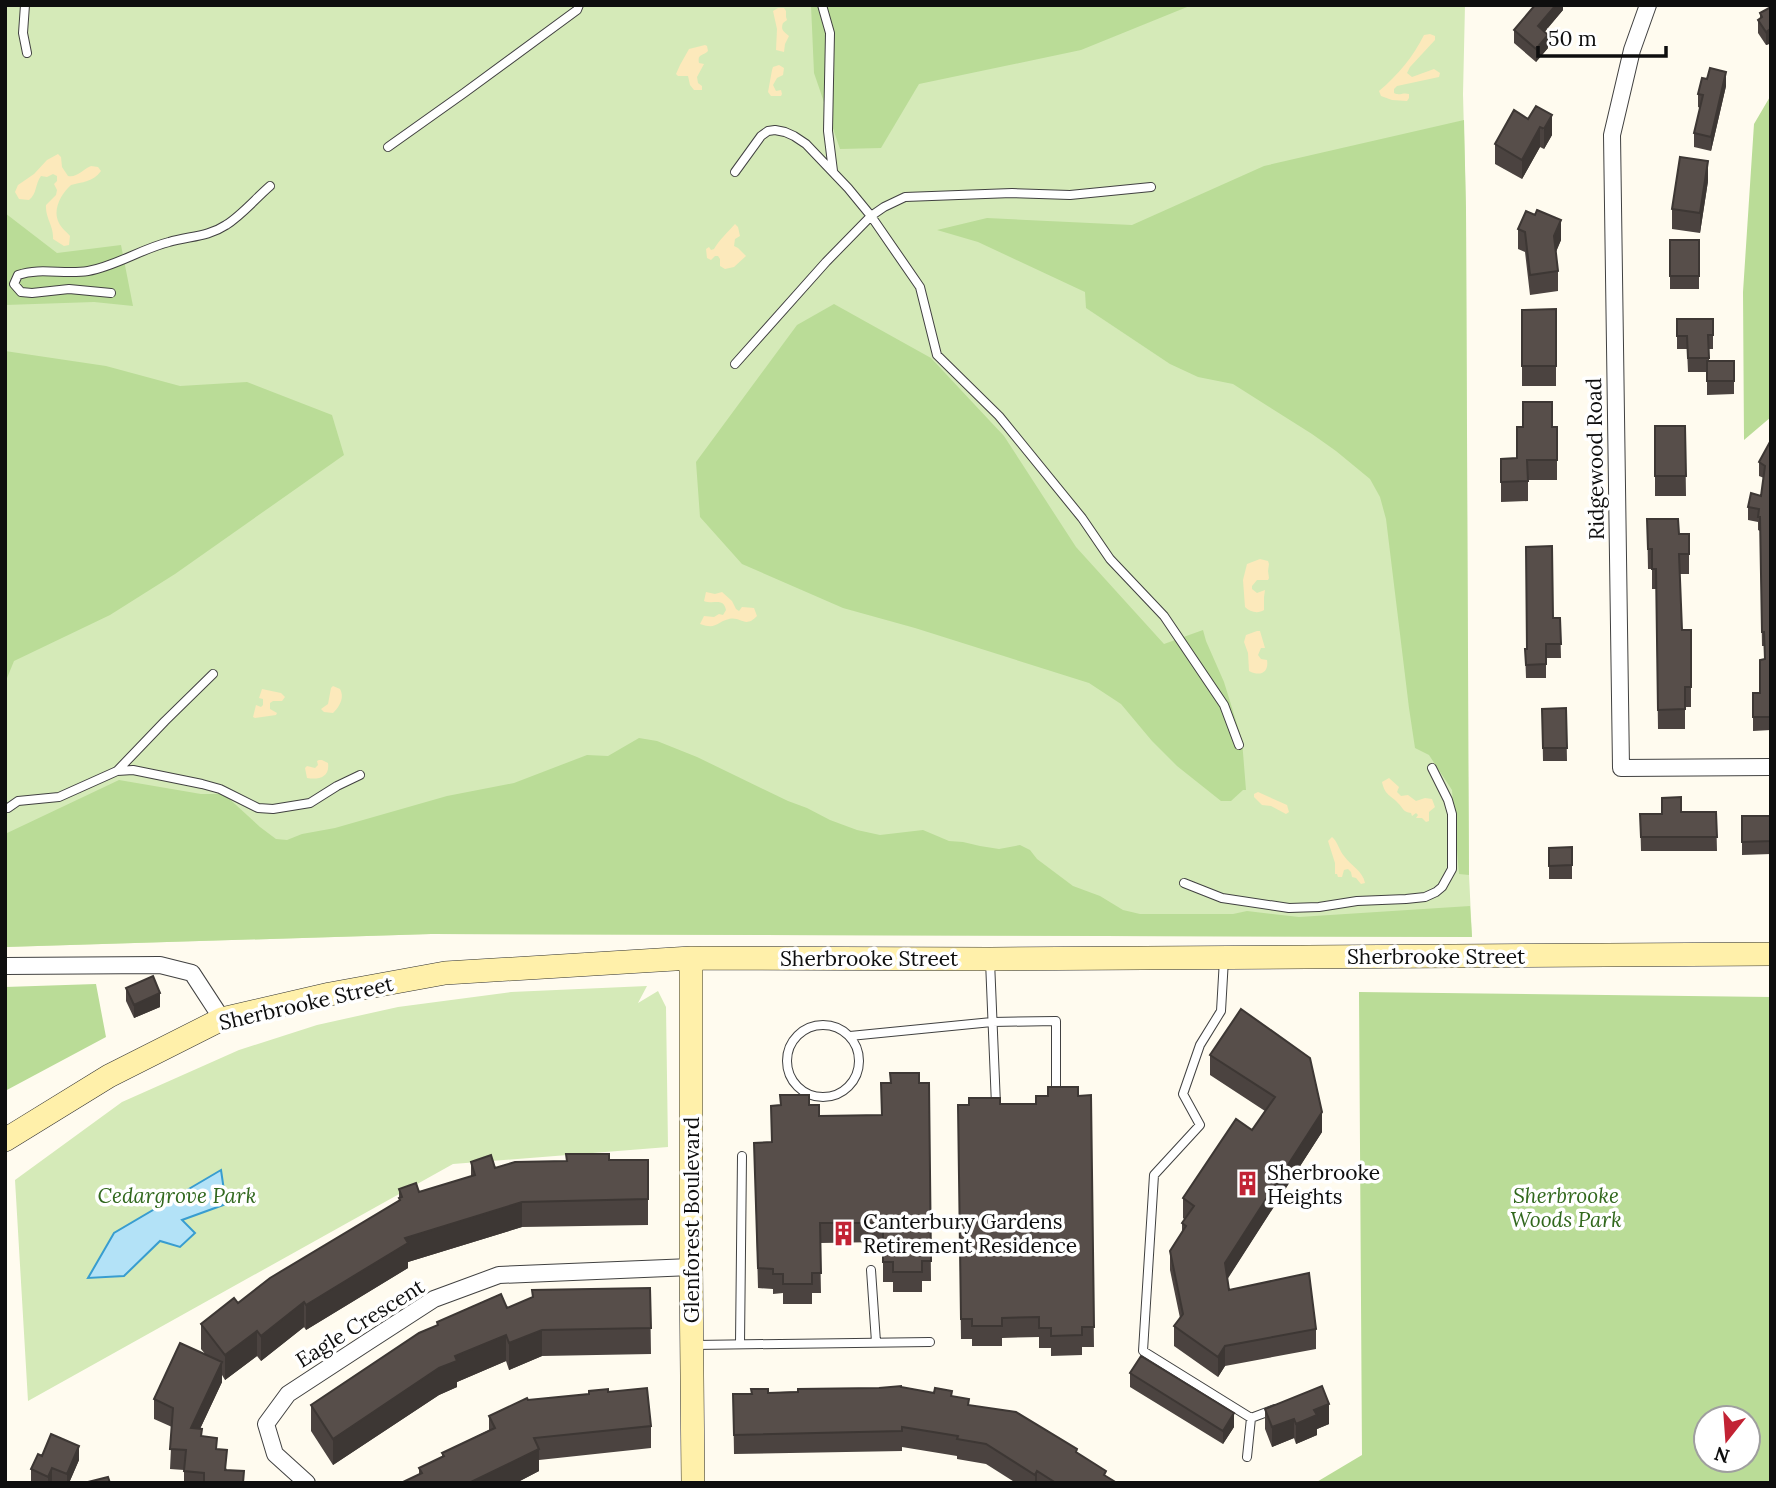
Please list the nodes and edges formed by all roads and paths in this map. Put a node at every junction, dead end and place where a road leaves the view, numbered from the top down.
1 (25, 5) edge
2 (579, 5) edge
3 (822, 5) edge
4 (1648, 5) edge
5 (27, 53) dead end
6 (388, 147) dead end
7 (735, 172) dead end
8 (832, 172) junction
9 (270, 186) dead end
10 (1151, 187) dead end
11 (871, 216) junction
12 (111, 293) dead end
13 (735, 364) dead end
14 (213, 674) dead end
15 (1239, 745) dead end
16 (1771, 767) edge
17 (1432, 768) dead end
18 (117, 771) junction
19 (360, 775) dead end
20 (8, 808) dead end
21 (1184, 883) dead end
22 (1771, 954) edge
23 (1224, 957) junction
24 (691, 958) junction
25 (990, 958) junction
26 (5, 966) edge
27 (222, 1019) junction
28 (992, 1022) junction
29 (850, 1036) junction
30 (1056, 1086) edge
31 (996, 1105) edge
32 (5, 1140) edge
33 (742, 1156) dead end
34 (691, 1267) junction
35 (871, 1269) dead end
36 (876, 1342) junction
37 (930, 1342) dead end
38 (740, 1344) junction
39 (692, 1345) junction
40 (1287, 1405) edge
41 (1251, 1418) junction
42 (1247, 1457) dead end
43 (307, 1483) edge
44 (693, 1483) edge

1 - 5 lane
2 - 6 lane
3 - 8 lane
4 - 16 street, Ridgewood Road
7 - 8 lane
8 - 11 lane
9 - 12 lane
10 - 11 lane
11 - 13 lane
11 - 15 lane
14 - 18 lane
17 - 21 lane
18 - 19 lane
18 - 20 lane
22 - 23 main road, Sherbrooke Street
23 - 25 main road, Sherbrooke Street
23 - 41 lane
24 - 25 main road, Sherbrooke Street
24 - 27 main road, Sherbrooke Street
24 - 34 main road, Glenforest Boulevard
25 - 28 lane
26 - 27 street
27 - 32 main road, Sherbrooke Street
28 - 29 lane
28 - 30 lane
28 - 31 lane
29 - 29 lane
33 - 38 lane
34 - 39 main road, Glenforest Boulevard
34 - 43 street, Eagle Crescent
35 - 36 lane
36 - 37 lane
36 - 38 lane
38 - 39 lane
39 - 44 main road, Glenforest Boulevard
40 - 41 lane
41 - 42 lane

